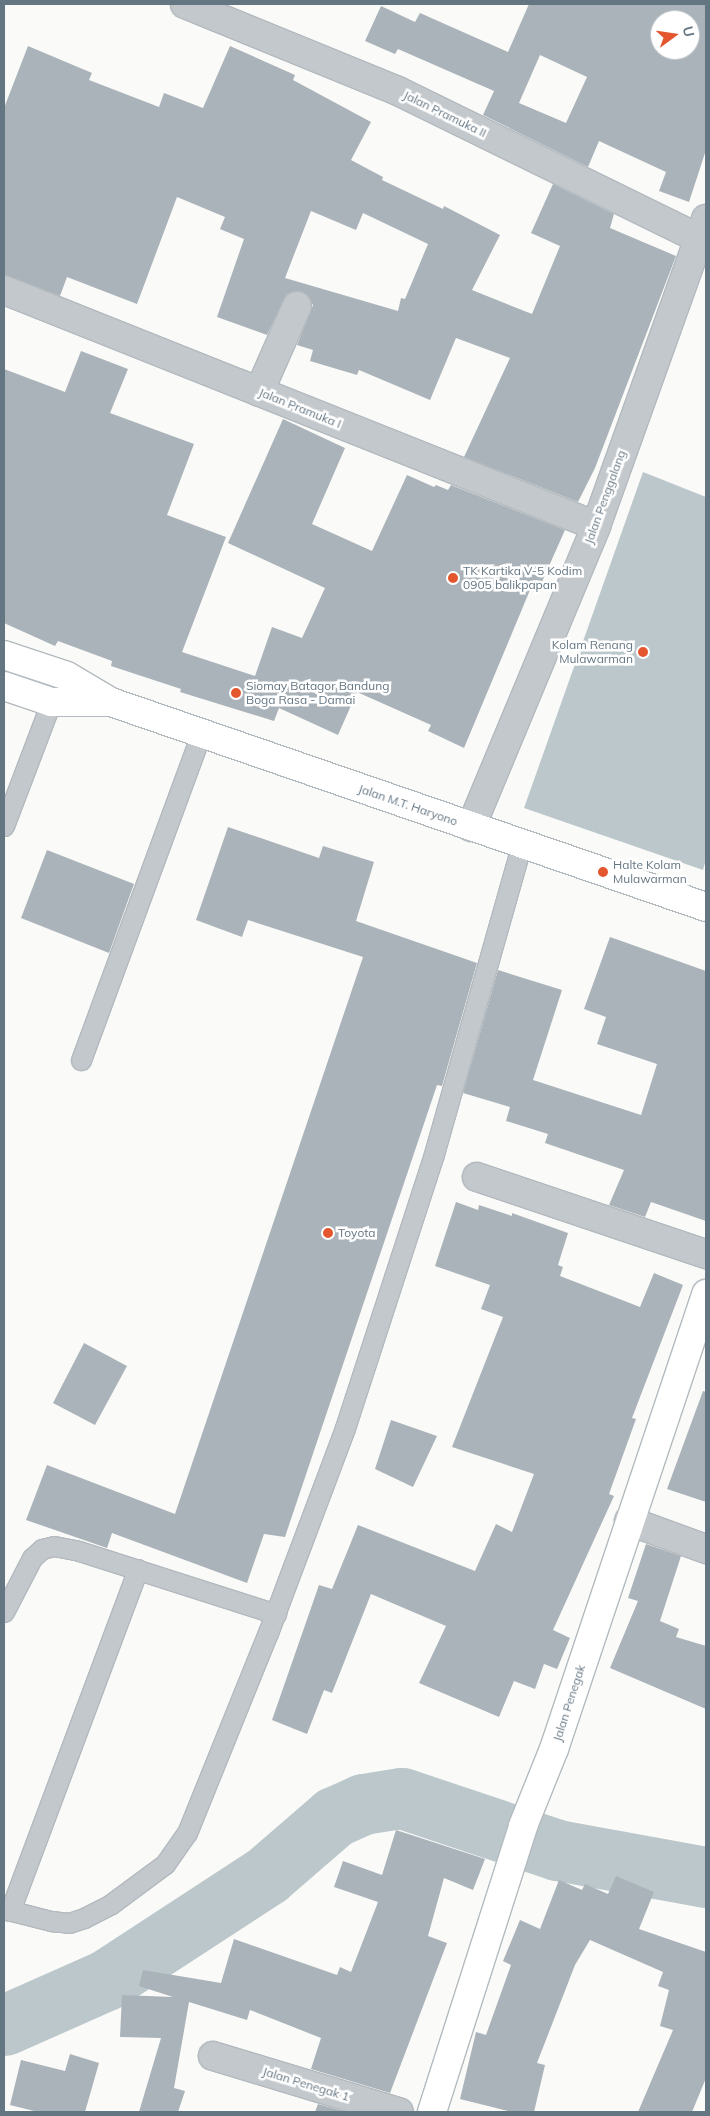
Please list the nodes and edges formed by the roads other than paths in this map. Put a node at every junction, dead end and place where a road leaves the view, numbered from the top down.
1 (185, 4) edge
2 (704, 233) edge
3 (4, 290) edge
4 (297, 306) dead end
5 (259, 392) junction
6 (596, 526) junction
7 (4, 655) edge
8 (4, 686) edge
9 (51, 702) junction
10 (111, 702) junction
11 (201, 734) junction
12 (4, 826) edge
13 (470, 827) junction
14 (522, 844) junction
15 (706, 907) edge
16 (82, 1060) dead end
17 (477, 1177) dead end
18 (706, 1254) edge
19 (706, 1294) edge
20 (628, 1521) junction
21 (706, 1549) edge
22 (138, 1569) junction
23 (4, 1612) edge
24 (276, 1614) junction
25 (7, 1910) edge
26 (213, 2056) dead end
27 (399, 2112) edge
28 (432, 2112) edge

1 - 2 street, Jalan Pramuka II
2 - 6 street, Jalan Penggalang
3 - 5 street, Jalan Pramuka I
4 - 5 street
5 - 6 street, Jalan Pramuka I
6 - 13 street, Jalan Penggalang
7 - 10 main road, Jalan M.T. Haryono
8 - 9 main road, Jalan M.T. Haryono
9 - 10 main road, Jalan M.T. Haryono
9 - 12 lane
10 - 11 main road, Jalan M.T. Haryono
11 - 13 main road, Jalan M.T. Haryono
11 - 16 lane
13 - 14 main road, Jalan M.T. Haryono
14 - 15 main road, Jalan M.T. Haryono
14 - 24 lane
17 - 18 street
19 - 20 main road, Jalan Penegak
20 - 21 street
20 - 28 main road, Jalan Penegak
22 - 23 lane
22 - 24 lane
22 - 25 lane
24 - 25 lane
26 - 27 street, Jalan Penegak 1

